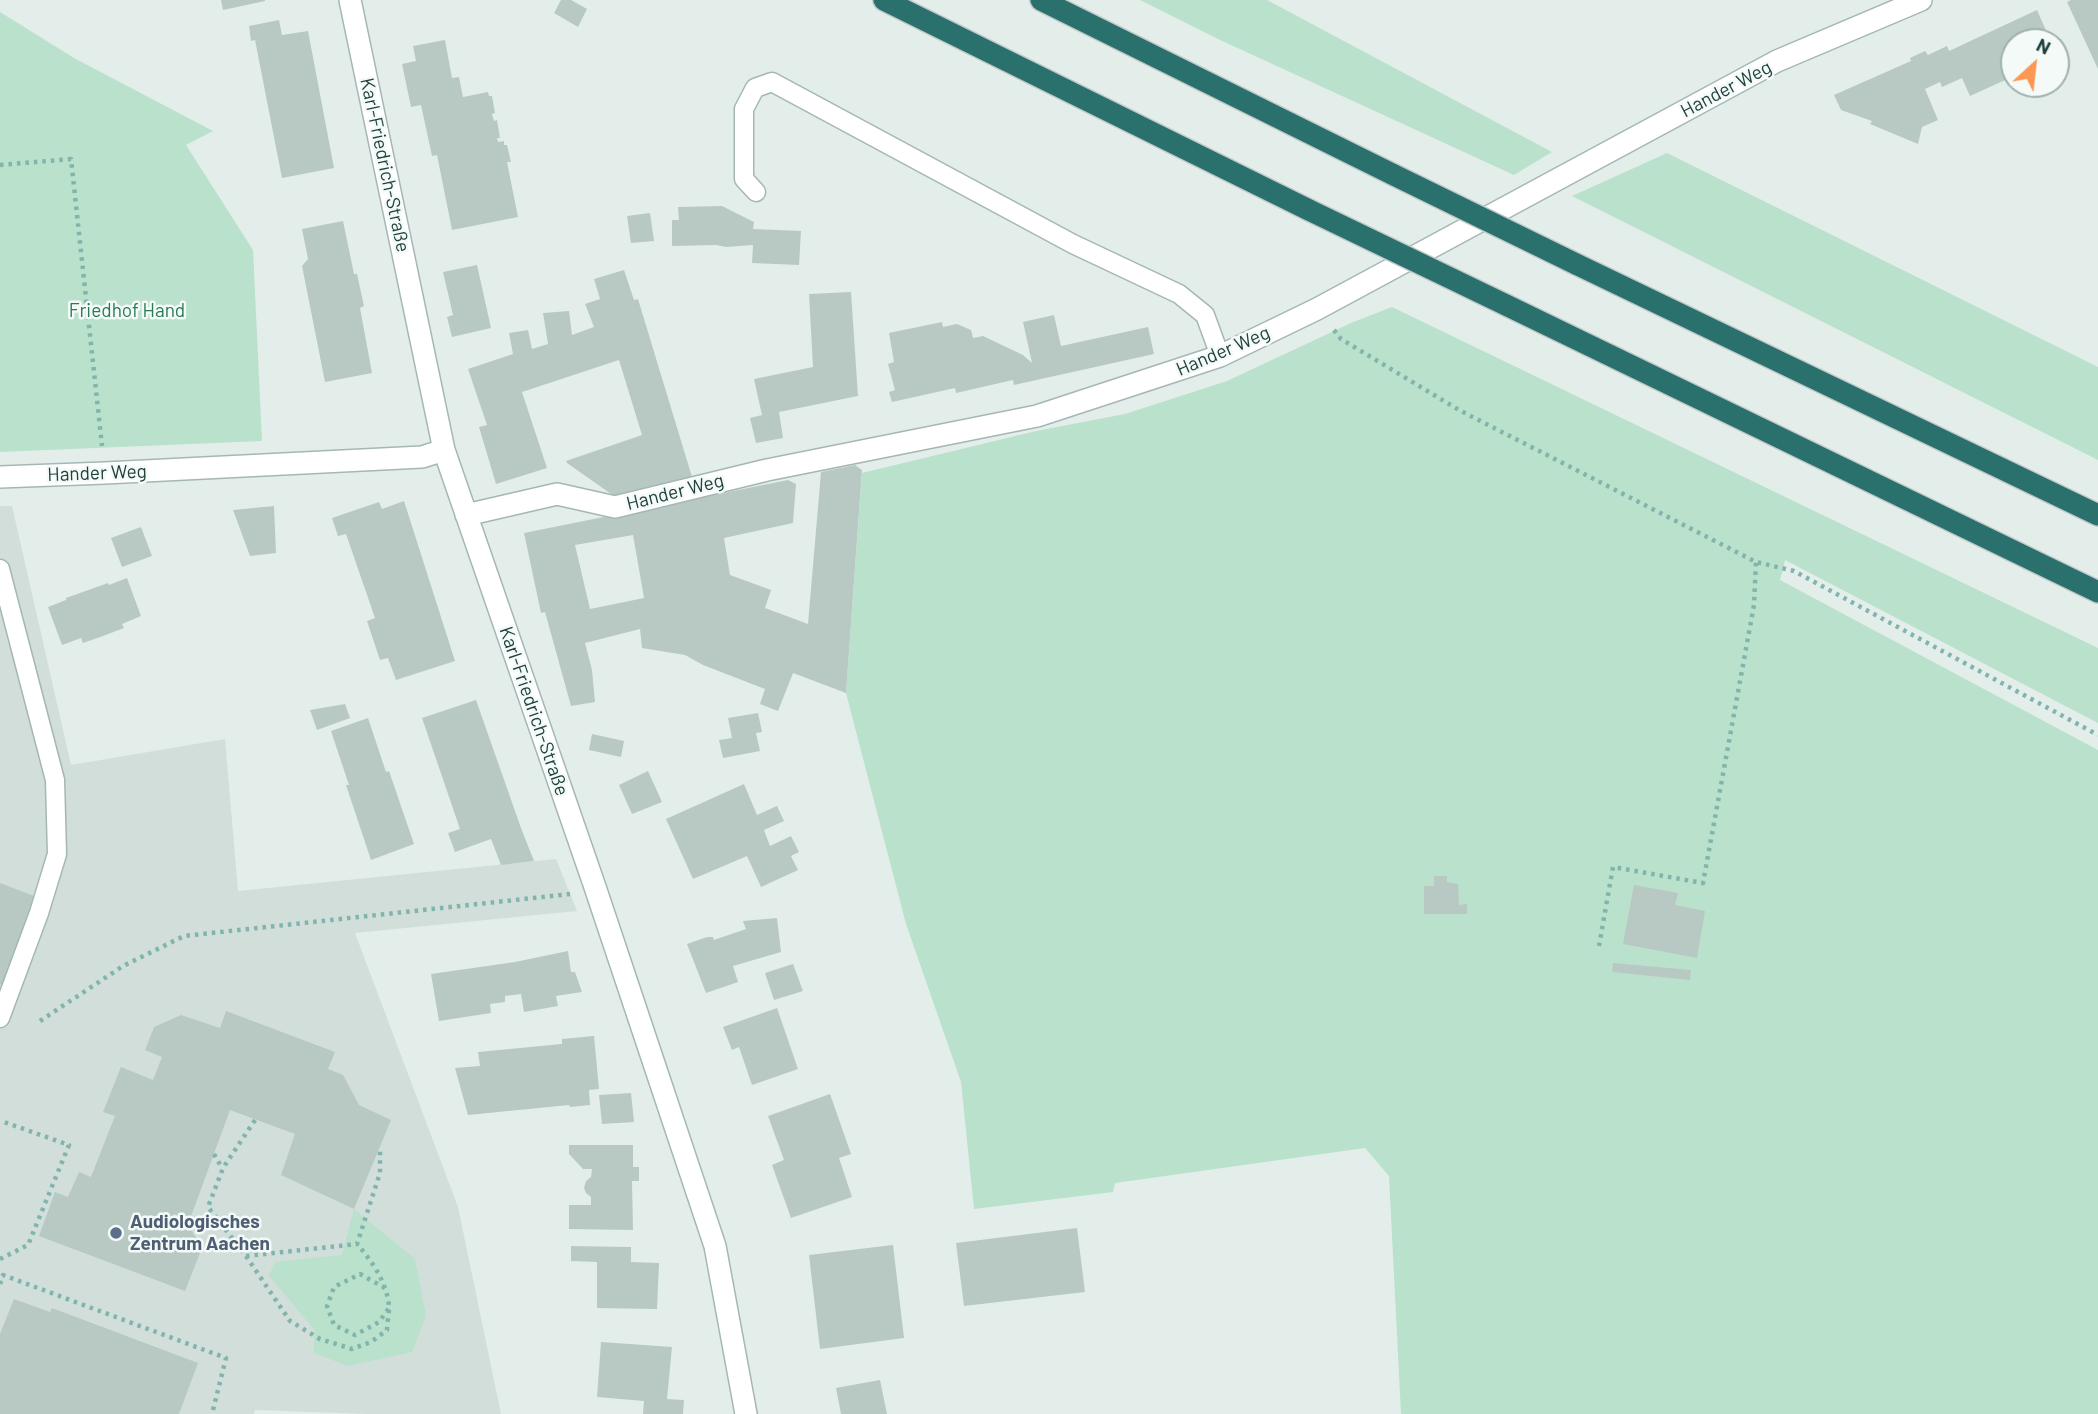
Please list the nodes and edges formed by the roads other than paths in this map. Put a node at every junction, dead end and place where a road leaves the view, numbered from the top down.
1 (350, 0) edge
2 (884, 0) edge
3 (1041, 0) edge
4 (1921, 0) edge
5 (757, 192) dead end
6 (1220, 356) junction
7 (444, 450) junction
8 (0, 477) edge
9 (466, 516) junction
10 (2098, 516) edge
11 (0, 569) edge
12 (2098, 592) edge
13 (0, 1018) edge
14 (746, 1414) edge

1 - 7 street, Karl-Friedrich-Straße
2 - 12 highway, bridge
3 - 10 highway, bridge
4 - 6 street, Hander Weg
5 - 6 lane
6 - 9 street, Hander Weg
7 - 8 street, Hander Weg
7 - 9 street, Karl-Friedrich-Straße
9 - 14 street, Karl-Friedrich-Straße
11 - 13 lane

